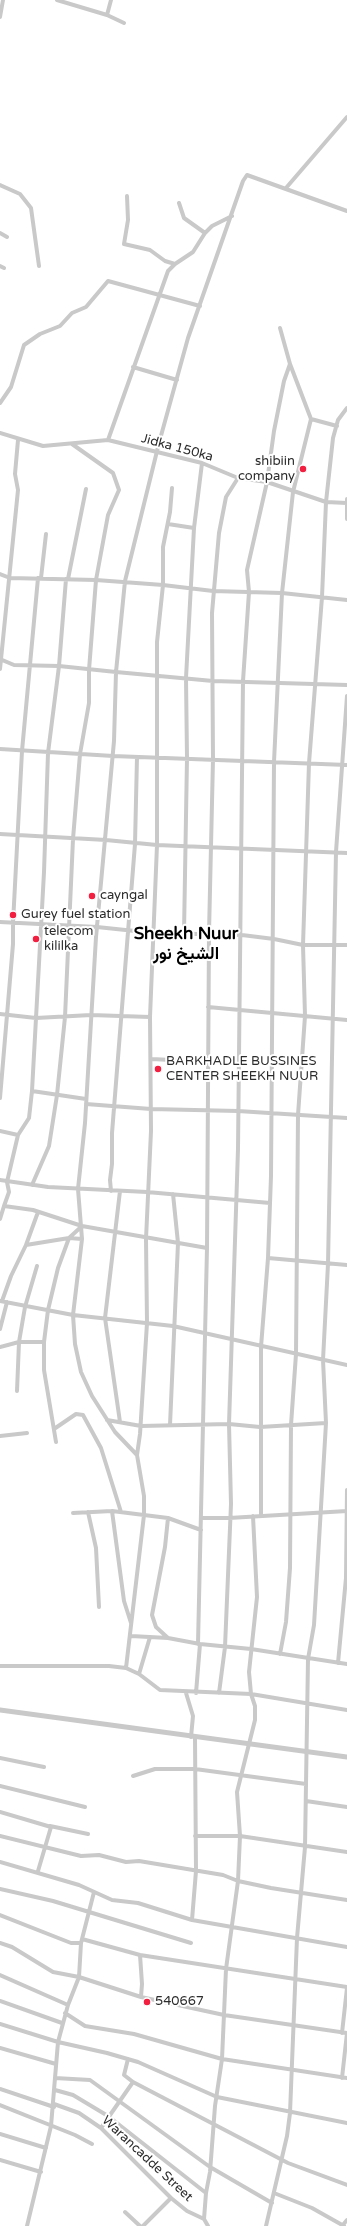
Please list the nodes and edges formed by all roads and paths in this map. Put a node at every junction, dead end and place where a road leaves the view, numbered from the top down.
1 (3, 0) edge
2 (58, 0) edge
3 (111, 0) edge
4 (107, 15) junction
5 (0, 17) edge
6 (124, 23) dead end
7 (347, 117) edge
8 (0, 185) edge
9 (286, 188) junction
10 (127, 196) dead end
11 (179, 204) dead end
12 (347, 211) edge
13 (232, 216) junction
14 (0, 233) edge
15 (205, 233) junction
16 (7, 237) dead end
17 (175, 264) junction
18 (39, 266) dead end
19 (159, 295) junction
20 (200, 306) junction
21 (280, 328) dead end
22 (290, 364) junction
23 (133, 367) junction
24 (177, 380) junction
25 (0, 403) edge
26 (347, 408) edge
27 (311, 419) junction
28 (337, 426) junction
29 (0, 434) edge
30 (18, 440) junction
31 (108, 440) junction
32 (72, 444) junction
33 (156, 452) junction
34 (202, 463) junction
35 (238, 478) junction
36 (267, 482) junction
37 (172, 488) dead end
38 (86, 489) dead end
39 (293, 492) junction
40 (326, 502) junction
41 (347, 502) edge
42 (347, 519) edge
43 (168, 524) junction
44 (194, 528) junction
45 (46, 534) dead end
46 (0, 574) edge
47 (10, 578) junction
48 (39, 578) junction
49 (67, 579) junction
50 (96, 580) junction
51 (125, 581) junction
52 (163, 585) junction
53 (191, 588) junction
54 (214, 591) junction
55 (249, 592) junction
56 (282, 593) junction
57 (322, 597) junction
58 (347, 600) edge
59 (0, 659) edge
60 (28, 666) junction
61 (59, 666) junction
62 (0, 670) edge
63 (89, 670) junction
64 (116, 672) junction
65 (156, 675) junction
66 (186, 678) junction
67 (213, 681) junction
68 (243, 681) junction
69 (278, 683) junction
70 (314, 683) junction
71 (347, 685) edge
72 (347, 696) edge
73 (0, 749) edge
74 (22, 751) junction
75 (48, 753) junction
76 (80, 754) junction
77 (113, 756) junction
78 (137, 756) junction
79 (157, 757) junction
80 (187, 758) junction
81 (213, 759) junction
82 (243, 760) junction
83 (274, 762) junction
84 (309, 763) junction
85 (345, 765) edge
86 (0, 834) edge
87 (17, 836) junction
88 (45, 838) junction
89 (73, 839) junction
90 (106, 840) junction
91 (135, 844) junction
92 (157, 845) junction
93 (185, 846) junction
94 (211, 847) junction
95 (240, 848) junction
96 (272, 850) junction
97 (306, 852) junction
98 (336, 852) junction
99 (347, 853) edge
100 (0, 922) edge
101 (13, 923) junction
102 (40, 925) junction
103 (71, 927) junction
104 (97, 927) junction
105 (127, 931) junction
106 (154, 933) junction
107 (184, 933) junction
108 (209, 933) junction
109 (242, 935) junction
110 (274, 939) junction
111 (303, 945) junction
112 (335, 945) junction
113 (347, 945) edge
114 (208, 1008) junction
115 (238, 1009) junction
116 (0, 1014) edge
117 (273, 1014) junction
118 (9, 1015) junction
119 (91, 1015) junction
120 (120, 1015) junction
121 (305, 1016) junction
122 (65, 1017) junction
123 (150, 1017) junction
124 (36, 1018) junction
125 (333, 1019) junction
126 (347, 1020) edge
127 (152, 1059) junction
128 (209, 1062) junction
129 (32, 1091) junction
130 (57, 1095) junction
131 (0, 1098) edge
132 (86, 1099) junction
133 (86, 1104) junction
134 (116, 1106) junction
135 (152, 1109) junction
136 (209, 1110) junction
137 (238, 1111) junction
138 (272, 1114) junction
139 (298, 1115) junction
140 (329, 1117) junction
141 (347, 1118) edge
142 (0, 1131) edge
143 (18, 1135) junction
144 (0, 1180) edge
145 (8, 1182) junction
146 (32, 1185) junction
147 (78, 1189) junction
148 (111, 1191) junction
149 (120, 1191) junction
150 (147, 1192) junction
151 (173, 1194) junction
152 (208, 1197) junction
153 (236, 1200) junction
154 (270, 1203) junction
155 (4, 1206) junction
156 (38, 1212) junction
157 (0, 1219) edge
158 (82, 1226) junction
159 (115, 1232) junction
160 (69, 1238) junction
161 (82, 1239) junction
162 (146, 1239) junction
163 (178, 1243) junction
164 (26, 1245) junction
165 (207, 1248) junction
166 (268, 1258) junction
167 (298, 1261) junction
168 (328, 1264) junction
169 (347, 1265) edge
170 (37, 1266) dead end
171 (1, 1301) edge
172 (7, 1302) junction
173 (25, 1307) junction
174 (48, 1310) junction
175 (73, 1315) junction
176 (105, 1318) junction
177 (147, 1323) junction
178 (173, 1326) junction
179 (0, 1329) edge
180 (204, 1332) junction
181 (233, 1339) junction
182 (19, 1342) junction
183 (44, 1342) junction
184 (261, 1346) junction
185 (0, 1347) edge
186 (296, 1354) junction
187 (323, 1360) junction
188 (347, 1365) edge
189 (17, 1391) dead end
190 (106, 1420) junction
191 (120, 1422) junction
192 (326, 1423) junction
193 (229, 1424) junction
194 (170, 1425) junction
195 (203, 1425) junction
196 (291, 1425) junction
197 (141, 1426) junction
198 (260, 1427) junction
199 (54, 1429) junction
200 (28, 1433) dead end
201 (0, 1436) edge
202 (56, 1442) dead end
203 (137, 1455) junction
204 (347, 1490) edge
205 (112, 1511) junction
206 (88, 1512) junction
207 (121, 1512) junction
208 (346, 1512) edge
209 (73, 1513) dead end
210 (321, 1514) junction
211 (144, 1515) junction
212 (290, 1515) junction
213 (253, 1516) junction
214 (261, 1516) junction
215 (168, 1518) junction
216 (201, 1518) junction
217 (230, 1518) junction
218 (201, 1530) junction
219 (98, 1607) dead end
220 (132, 1625) junction
221 (131, 1636) junction
222 (150, 1637) junction
223 (168, 1638) junction
224 (199, 1644) junction
225 (225, 1647) junction
226 (251, 1649) junction
227 (280, 1654) junction
228 (308, 1659) junction
229 (338, 1663) junction
230 (347, 1664) edge
231 (0, 1666) edge
232 (126, 1668) junction
233 (139, 1674) junction
234 (186, 1693) junction
235 (196, 1693) junction
236 (220, 1693) junction
237 (251, 1694) junction
238 (307, 1703) junction
239 (0, 1710) edge
240 (347, 1710) edge
241 (193, 1737) junction
242 (250, 1743) junction
243 (305, 1752) junction
244 (347, 1757) edge
245 (0, 1758) edge
246 (44, 1767) dead end
247 (195, 1769) junction
248 (133, 1776) dead end
249 (240, 1776) junction
250 (306, 1784) junction
251 (0, 1786) edge
252 (306, 1801) junction
253 (85, 1807) dead end
254 (347, 1807) edge
255 (0, 1812) edge
256 (50, 1826) junction
257 (88, 1834) dead end
258 (0, 1836) edge
259 (195, 1836) junction
260 (240, 1836) junction
261 (45, 1847) junction
262 (305, 1847) junction
263 (347, 1852) edge
264 (0, 1862) edge
265 (196, 1871) junction
266 (38, 1872) junction
267 (238, 1882) junction
268 (0, 1889) edge
269 (94, 1892) junction
270 (302, 1892) junction
271 (347, 1900) edge
272 (88, 1912) junction
273 (0, 1915) edge
274 (192, 1920) junction
275 (231, 1927) junction
276 (297, 1938) junction
277 (81, 1941) junction
278 (0, 1943) edge
279 (191, 1943) dead end
280 (347, 1946) edge
281 (140, 1956) junction
282 (226, 1969) junction
283 (0, 1974) edge
284 (79, 1977) junction
285 (295, 1979) junction
286 (347, 1987) edge
287 (141, 1997) junction
288 (0, 2001) edge
289 (68, 2005) junction
290 (65, 2013) junction
291 (224, 2015) junction
292 (62, 2023) junction
293 (0, 2024) edge
294 (294, 2026) junction
295 (345, 2033) edge
296 (58, 2042) junction
297 (0, 2048) edge
298 (128, 2059) junction
299 (222, 2059) junction
300 (56, 2064) junction
301 (292, 2071) junction
302 (55, 2078) junction
303 (342, 2078) junction
304 (347, 2078) edge
305 (133, 2082) junction
306 (0, 2089) edge
307 (55, 2090) junction
308 (217, 2097) junction
309 (119, 2101) junction
310 (0, 2104) edge
311 (54, 2105) junction
312 (290, 2113) junction
313 (108, 2116) junction
314 (347, 2123) edge
315 (214, 2124) junction
316 (51, 2126) junction
317 (101, 2128) junction
318 (0, 2134) edge
319 (92, 2144) dead end
320 (46, 2148) junction
321 (0, 2160) edge
322 (282, 2160) junction
323 (210, 2167) junction
324 (41, 2172) junction
325 (347, 2185) edge
326 (274, 2192) junction
327 (206, 2193) junction
328 (171, 2198) junction
329 (272, 2203) junction
330 (125, 2212) dead end
331 (204, 2219) junction
332 (347, 2220) edge
333 (29, 2225) edge
334 (140, 2226) edge
335 (143, 2226) edge
336 (208, 2226) edge
337 (266, 2226) edge
338 (343, 2226) edge

1 - 5 street
2 - 4 street
3 - 4 street
4 - 6 street
7 - 9 street
8 - 18 street
9 - 12 street
9 - 13 street
10 - 17 street
11 - 15 street
13 - 15 street
13 - 20 street
14 - 16 street
15 - 17 street
17 - 19 street
19 - 20 street
19 - 23 street
19 - 25 street
20 - 24 street
21 - 22 street
22 - 27 street
22 - 36 street
23 - 24 street
23 - 31 street
24 - 33 street
26 - 28 street
27 - 28 street
27 - 39 street
28 - 40 street
29 - 30 street, Jidka 150ka
30 - 32 street, Jidka 150ka
30 - 47 street
31 - 32 street, Jidka 150ka
31 - 33 street, Jidka 150ka
32 - 50 street
33 - 34 street, Jidka 150ka
33 - 51 street
34 - 35 street, Jidka 150ka
34 - 44 street
35 - 36 street, Jidka 150ka
35 - 54 street
36 - 39 street, Jidka 150ka
36 - 55 street
37 - 43 street
38 - 49 street
39 - 40 street, Jidka 150ka
39 - 56 street
40 - 41 street, Jidka 150ka
40 - 57 street
41 - 42 street
43 - 44 street
43 - 52 street
44 - 53 street
45 - 48 street
46 - 47 street
47 - 48 street
47 - 59 street
48 - 49 street
48 - 60 street
49 - 50 street
49 - 61 street
50 - 51 street
50 - 63 street
51 - 52 street
51 - 64 street
52 - 53 street
52 - 65 street
53 - 54 street
53 - 66 street
54 - 55 street
54 - 67 street
55 - 56 street
55 - 68 street
56 - 57 street
56 - 69 street
57 - 58 street
57 - 70 street
59 - 60 street
59 - 62 street
60 - 61 street
60 - 74 street
61 - 63 street
61 - 75 street
63 - 64 street
63 - 76 street
64 - 65 street
64 - 77 street
65 - 66 street
65 - 79 street
66 - 67 street
66 - 80 street
67 - 68 street
67 - 81 street
68 - 69 street
68 - 82 street
69 - 70 street
69 - 83 street
70 - 71 street
70 - 84 street
72 - 85 street
73 - 74 street
74 - 75 street
74 - 87 street
75 - 76 street
75 - 88 street
76 - 77 street
76 - 89 street
77 - 78 street
77 - 90 street
78 - 79 street
78 - 91 street
79 - 80 street
79 - 92 street
80 - 81 street
80 - 93 street
81 - 82 street
81 - 94 street
82 - 83 street
82 - 95 street
83 - 84 street
83 - 96 street
84 - 85 street
84 - 97 street
85 - 98 street
86 - 87 street
87 - 88 street
87 - 101 street
88 - 89 street
88 - 102 street
89 - 90 street
89 - 103 street
90 - 91 street
90 - 104 street
91 - 92 street
91 - 105 street
92 - 93 street
92 - 106 street
93 - 94 street
93 - 107 street
94 - 95 street
94 - 108 street
95 - 96 street
95 - 109 street
96 - 97 street
96 - 110 street
97 - 98 street
97 - 111 street
98 - 99 street
98 - 112 street
100 - 101 street
101 - 102 street
101 - 118 street
102 - 103 street
102 - 124 street
103 - 104 street
103 - 122 street
104 - 105 street
104 - 119 street
105 - 106 street
105 - 120 street
106 - 107 street
106 - 123 street
107 - 108 street
108 - 109 street
108 - 114 street
109 - 110 street
109 - 115 street
110 - 111 street
110 - 117 street
111 - 112 street
111 - 121 street
112 - 113 street
112 - 125 street
114 - 115 street
114 - 128 street
115 - 117 street
115 - 137 street
116 - 118 street
117 - 121 street
117 - 138 street
118 - 124 street
118 - 131 street
119 - 120 street
119 - 122 street
119 - 132 street
120 - 123 street
120 - 134 street
121 - 125 street
121 - 139 street
122 - 124 street
122 - 130 street
123 - 127 street
124 - 129 street
125 - 126 street
125 - 140 street
127 - 128 street
127 - 135 street
128 - 136 street
129 - 130 street
129 - 143 street
130 - 132 street
130 - 146 street
132 - 133 street
133 - 134 street
133 - 147 street
134 - 135 street
134 - 148 street
135 - 136 street
135 - 150 street
136 - 137 street
136 - 152 street
137 - 138 street
137 - 153 street
138 - 139 street
138 - 154 street
139 - 140 street
139 - 167 street
140 - 141 street
140 - 168 street
142 - 143 street
143 - 145 street
144 - 145 street
145 - 146 street
145 - 155 street
146 - 147 street
147 - 148 street
147 - 158 street
148 - 149 street
149 - 150 street
149 - 159 street
150 - 151 street
150 - 162 street
151 - 152 street
151 - 163 street
152 - 153 street
152 - 165 street
153 - 154 street
153 - 181 street
154 - 166 street
155 - 156 street
155 - 157 street
156 - 158 street
156 - 164 street
158 - 159 street
158 - 160 street
158 - 161 street
159 - 162 street
159 - 176 street
160 - 161 street
160 - 164 street
160 - 174 street
161 - 175 street
162 - 163 street
162 - 177 street
163 - 165 street
163 - 178 street
164 - 171 street
165 - 180 street
166 - 167 street
166 - 184 street
167 - 168 street
167 - 186 street
168 - 169 street
168 - 187 street
170 - 173 street
171 - 172 street
172 - 173 street
172 - 179 street
173 - 174 street
173 - 182 street
174 - 175 street
174 - 183 street
175 - 176 street
175 - 190 street
176 - 177 street
176 - 191 street
177 - 178 street
177 - 197 street
178 - 180 street
178 - 194 street
180 - 181 street
180 - 195 street
181 - 184 street
181 - 193 street
182 - 183 street
182 - 185 street
182 - 189 street
183 - 199 street
184 - 186 street
184 - 198 street
186 - 187 street
186 - 196 street
187 - 188 street
187 - 192 street
190 - 191 street
190 - 203 street
191 - 197 street
192 - 196 street
192 - 210 street
193 - 195 street
193 - 198 street
193 - 217 street
194 - 195 street
194 - 197 street
195 - 216 street
196 - 198 street
196 - 212 street
197 - 203 street
198 - 214 street
199 - 202 street
199 - 207 street
200 - 201 street
203 - 211 street
204 - 208 street
205 - 206 street
205 - 207 street
205 - 220 street
206 - 209 street
206 - 219 street
207 - 211 street
208 - 210 street
208 - 229 street
210 - 212 street
210 - 228 street
211 - 215 street
211 - 220 street
212 - 214 street
212 - 227 street
213 - 214 street
213 - 217 street
213 - 226 street
215 - 218 street
215 - 223 street
216 - 217 street
216 - 218 street
217 - 225 street
218 - 224 street
220 - 221 street
221 - 222 street
221 - 232 street
222 - 223 street
222 - 233 street
223 - 224 street
224 - 225 street
224 - 235 street
225 - 226 street
225 - 236 street
226 - 227 street
226 - 237 street
227 - 228 street
228 - 229 street
228 - 238 street
229 - 230 street
231 - 232 street
232 - 233 street
233 - 234 street
234 - 235 street
234 - 241 street
235 - 236 street
236 - 237 street
237 - 238 street
237 - 242 street
238 - 240 street
238 - 243 street
239 - 241 street
241 - 242 street
241 - 247 street
242 - 243 street
242 - 249 street
243 - 244 street
243 - 250 street
245 - 246 street
247 - 248 street
247 - 249 street
247 - 259 street
249 - 250 street
249 - 260 street
250 - 252 street
251 - 253 street
252 - 254 street
252 - 262 street
255 - 256 street
256 - 257 street
256 - 261 street
258 - 261 street
259 - 260 street
259 - 265 street
260 - 262 street
260 - 267 street
261 - 265 street
261 - 266 street
262 - 263 street
262 - 270 street
264 - 266 street
265 - 267 street
265 - 274 street
266 - 269 street
267 - 270 street
267 - 275 street
268 - 272 street
269 - 272 street
269 - 274 street
270 - 271 street
270 - 276 street
272 - 277 street
272 - 279 street
273 - 277 street
274 - 275 street
275 - 276 street
275 - 282 street
276 - 280 street
276 - 285 street
277 - 281 street
277 - 284 street
278 - 284 street
281 - 282 street
281 - 287 street
282 - 285 street
282 - 291 street
283 - 289 street
284 - 287 street
284 - 289 street
285 - 286 street
285 - 294 street
286 - 295 street
287 - 291 street
288 - 292 street
289 - 290 street
290 - 292 street
290 - 299 street
291 - 294 street
291 - 299 street
292 - 296 street
293 - 296 street
294 - 295 street
294 - 301 street
295 - 303 street
296 - 298 street
296 - 300 street
297 - 300 street
298 - 305 street
298 - 308 street
299 - 301 street
299 - 308 street
300 - 302 street
301 - 303 street
301 - 312 street
302 - 307 street
302 - 309 street
303 - 304 street
305 - 309 street
305 - 315 street
306 - 311 street, Warancadde Street
307 - 311 street
307 - 313 street
308 - 312 street
308 - 315 street
309 - 313 street
309 - 323 street
310 - 316 street
311 - 316 street
311 - 317 street, Warancadde Street
312 - 314 street
312 - 322 street
313 - 317 street
313 - 327 street
315 - 322 street
315 - 323 street
316 - 319 street
316 - 320 street
317 - 328 street, Warancadde Street
318 - 320 street
320 - 324 street
321 - 324 street
322 - 325 street
322 - 326 street
323 - 327 street
323 - 329 street
324 - 333 street
326 - 329 street
326 - 338 street
327 - 331 street
328 - 331 street, Warancadde Street
328 - 335 street
329 - 337 street
330 - 334 street
331 - 336 street
332 - 338 street

